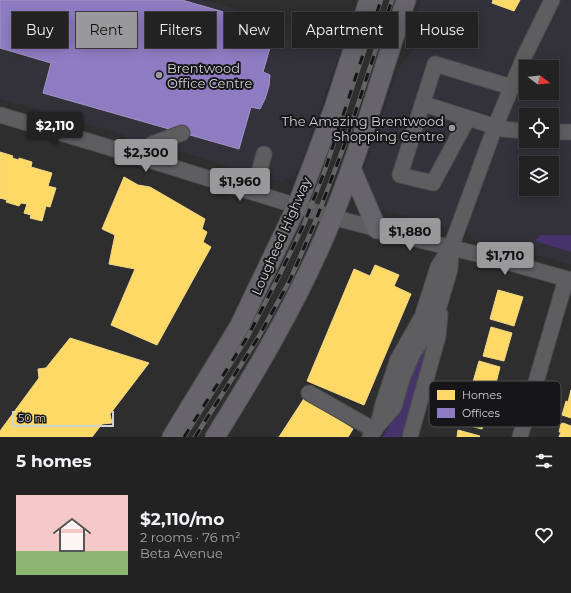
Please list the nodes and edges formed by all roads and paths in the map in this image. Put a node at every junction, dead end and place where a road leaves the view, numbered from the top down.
1 (369, 0) edge
2 (406, 0) edge
3 (552, 0) edge
4 (511, 87) junction
5 (424, 104) junction
6 (0, 115) edge
7 (468, 118) junction
8 (494, 126) junction
9 (519, 130) edge
10 (559, 132) edge
11 (571, 132) edge
12 (182, 133) dead end
13 (264, 154) dead end
14 (144, 158) junction
15 (351, 168) junction
16 (254, 192) junction
17 (297, 206) junction
18 (332, 217) junction
19 (377, 229) junction
20 (451, 247) junction
21 (569, 279) edge
22 (440, 303) junction
23 (537, 381) edge
24 (309, 393) dead end
25 (523, 427) edge
26 (374, 431) edge
27 (172, 437) edge
28 (215, 437) edge
29 (410, 437) edge
30 (520, 437) edge

1 - 17 main road, Lougheed Highway
2 - 15 main road
3 - 4 street
4 - 5 street
4 - 8 street
5 - 7 street
5 - 7 street
6 - 14 street
7 - 8 street
8 - 9 street
8 - 20 street
10 - 11 street
12 - 14 street
13 - 16 street
14 - 16 street
15 - 18 main road
15 - 19 main road
16 - 17 street
17 - 18 street
17 - 27 main road, Lougheed Highway
18 - 19 street
18 - 28 main road
19 - 20 street
20 - 21 street
20 - 22 street
20 - 26 street
21 - 23 street
22 - 26 street
22 - 29 street
24 - 26 street
25 - 30 street

